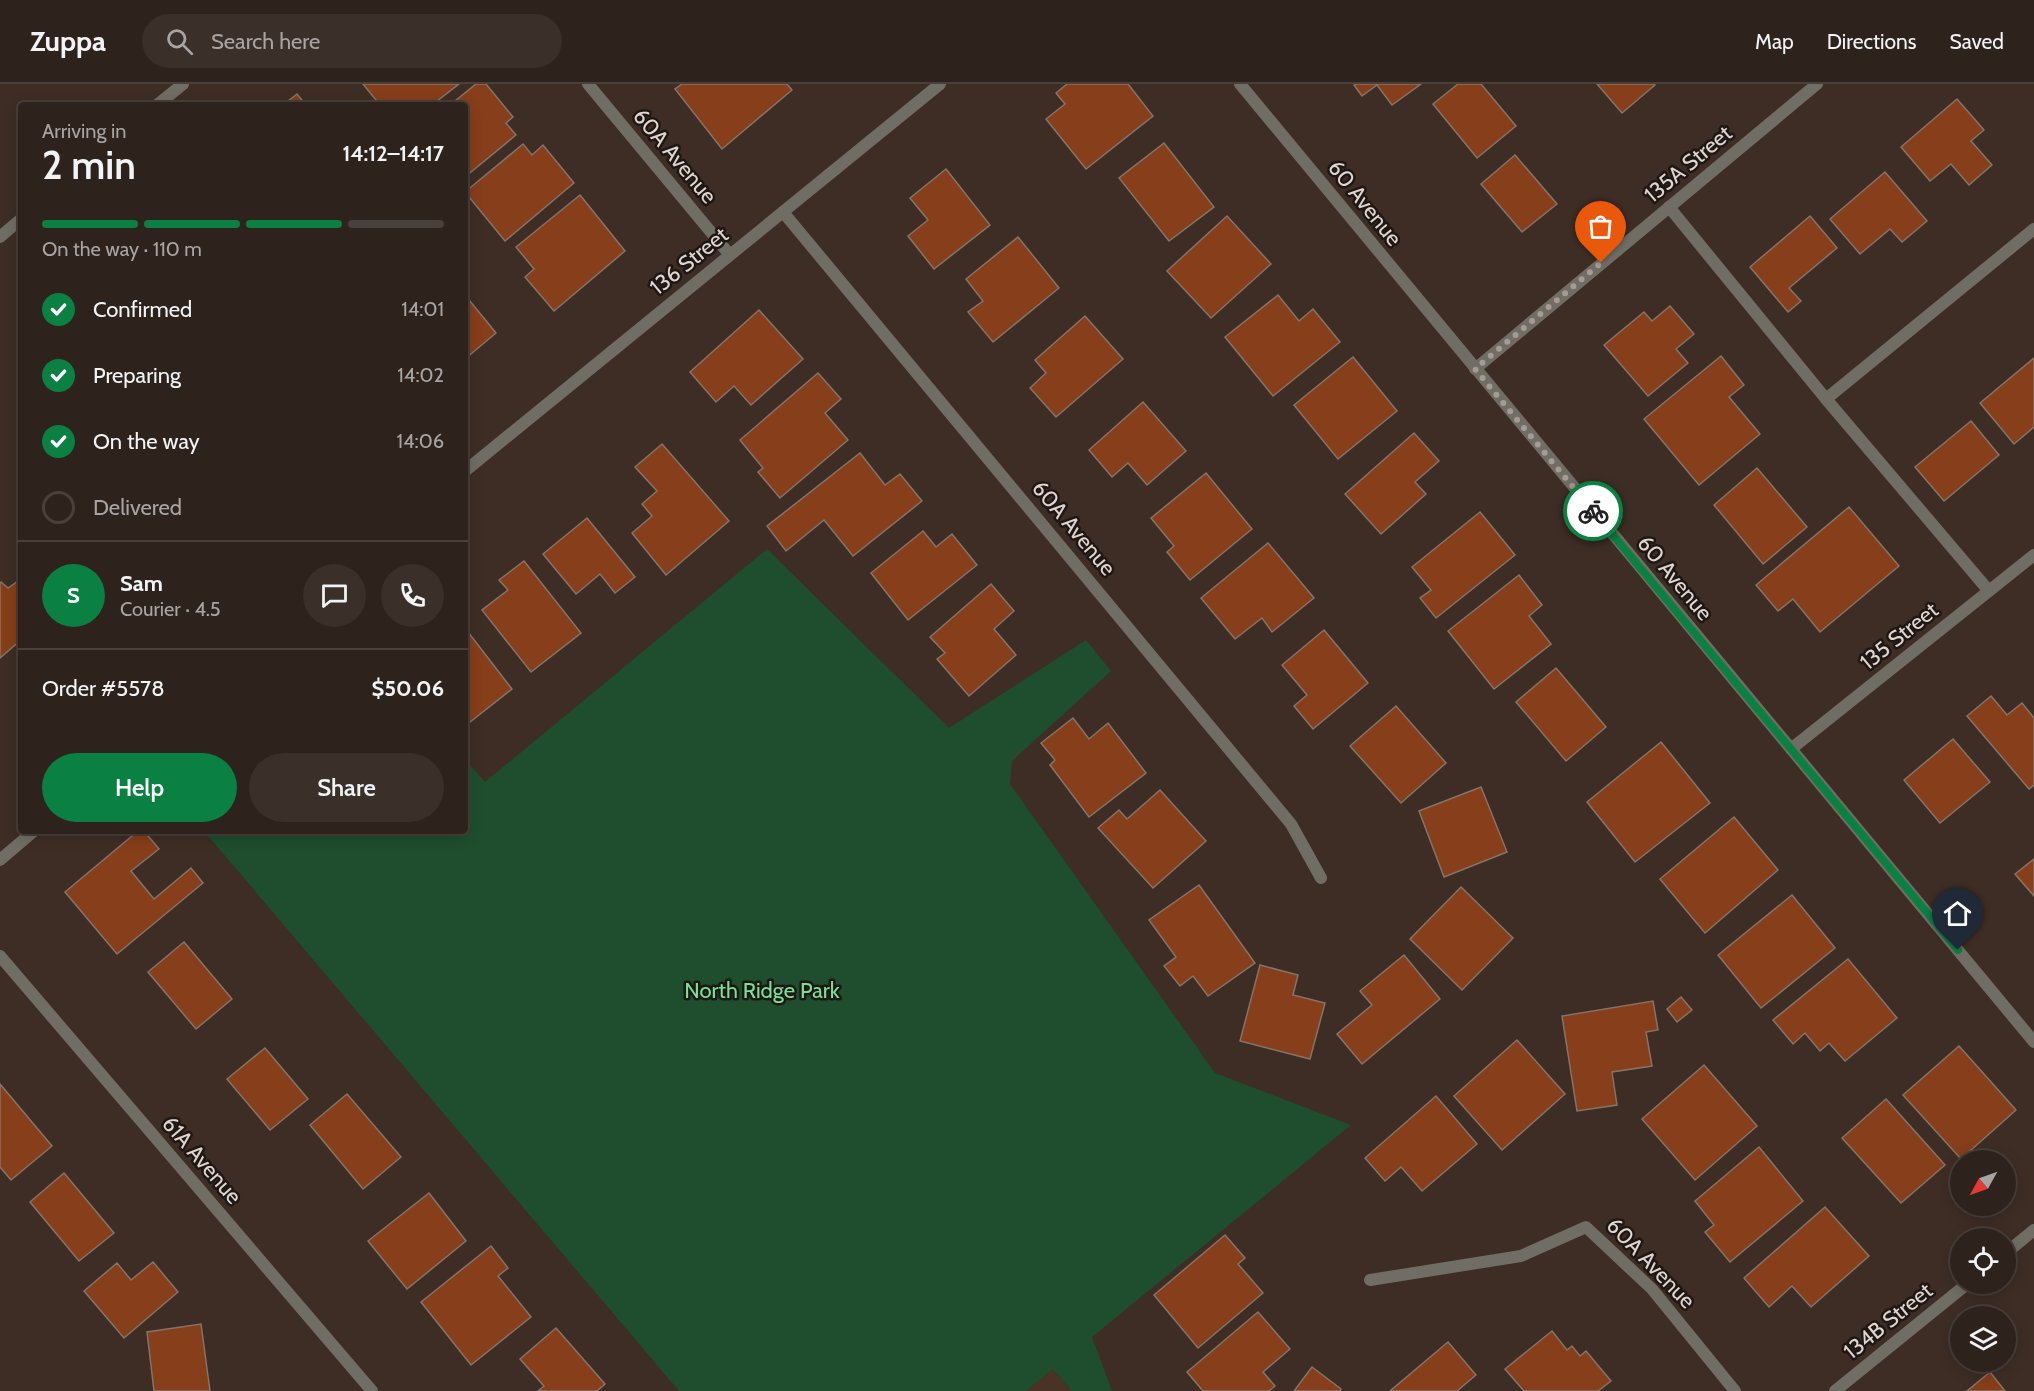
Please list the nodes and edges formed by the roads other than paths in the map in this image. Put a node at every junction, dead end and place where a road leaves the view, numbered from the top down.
1 (183, 84) edge
2 (588, 84) edge
3 (940, 84) edge
4 (1240, 84) edge
5 (1818, 84) edge
6 (162, 102) edge
7 (1669, 207) junction
8 (783, 212) junction
9 (18, 222) edge
10 (2034, 229) edge
11 (0, 237) edge
12 (730, 255) junction
13 (1475, 369) junction
14 (1826, 399) junction
15 (468, 469) edge
16 (2034, 555) edge
17 (1989, 591) junction
18 (1791, 749) junction
19 (30, 834) edge
20 (0, 860) edge
21 (1321, 878) dead end
22 (0, 956) edge
23 (2034, 1042) edge
24 (2034, 1230) edge
25 (2016, 1245) edge
26 (1370, 1280) dead end
27 (1955, 1294) edge
28 (372, 1391) edge
29 (1735, 1391) edge
30 (1835, 1391) edge

1 - 6 street
2 - 12 street, 60A Avenue
3 - 8 street, 136 Street
4 - 13 street, 60 Avenue
5 - 7 street, 135A Street
7 - 13 street, 135A Street
7 - 14 street
8 - 12 street, 136 Street
8 - 21 street, 60A Avenue
9 - 11 street
10 - 14 street
12 - 15 street, 136 Street
13 - 18 street, 60 Avenue
14 - 17 street
16 - 17 street, 135 Street
17 - 18 street, 135 Street
18 - 23 street, 60 Avenue
19 - 20 street
22 - 28 street, 61A Avenue
24 - 25 street
26 - 29 street, 60A Avenue
27 - 30 street, 134B Street

